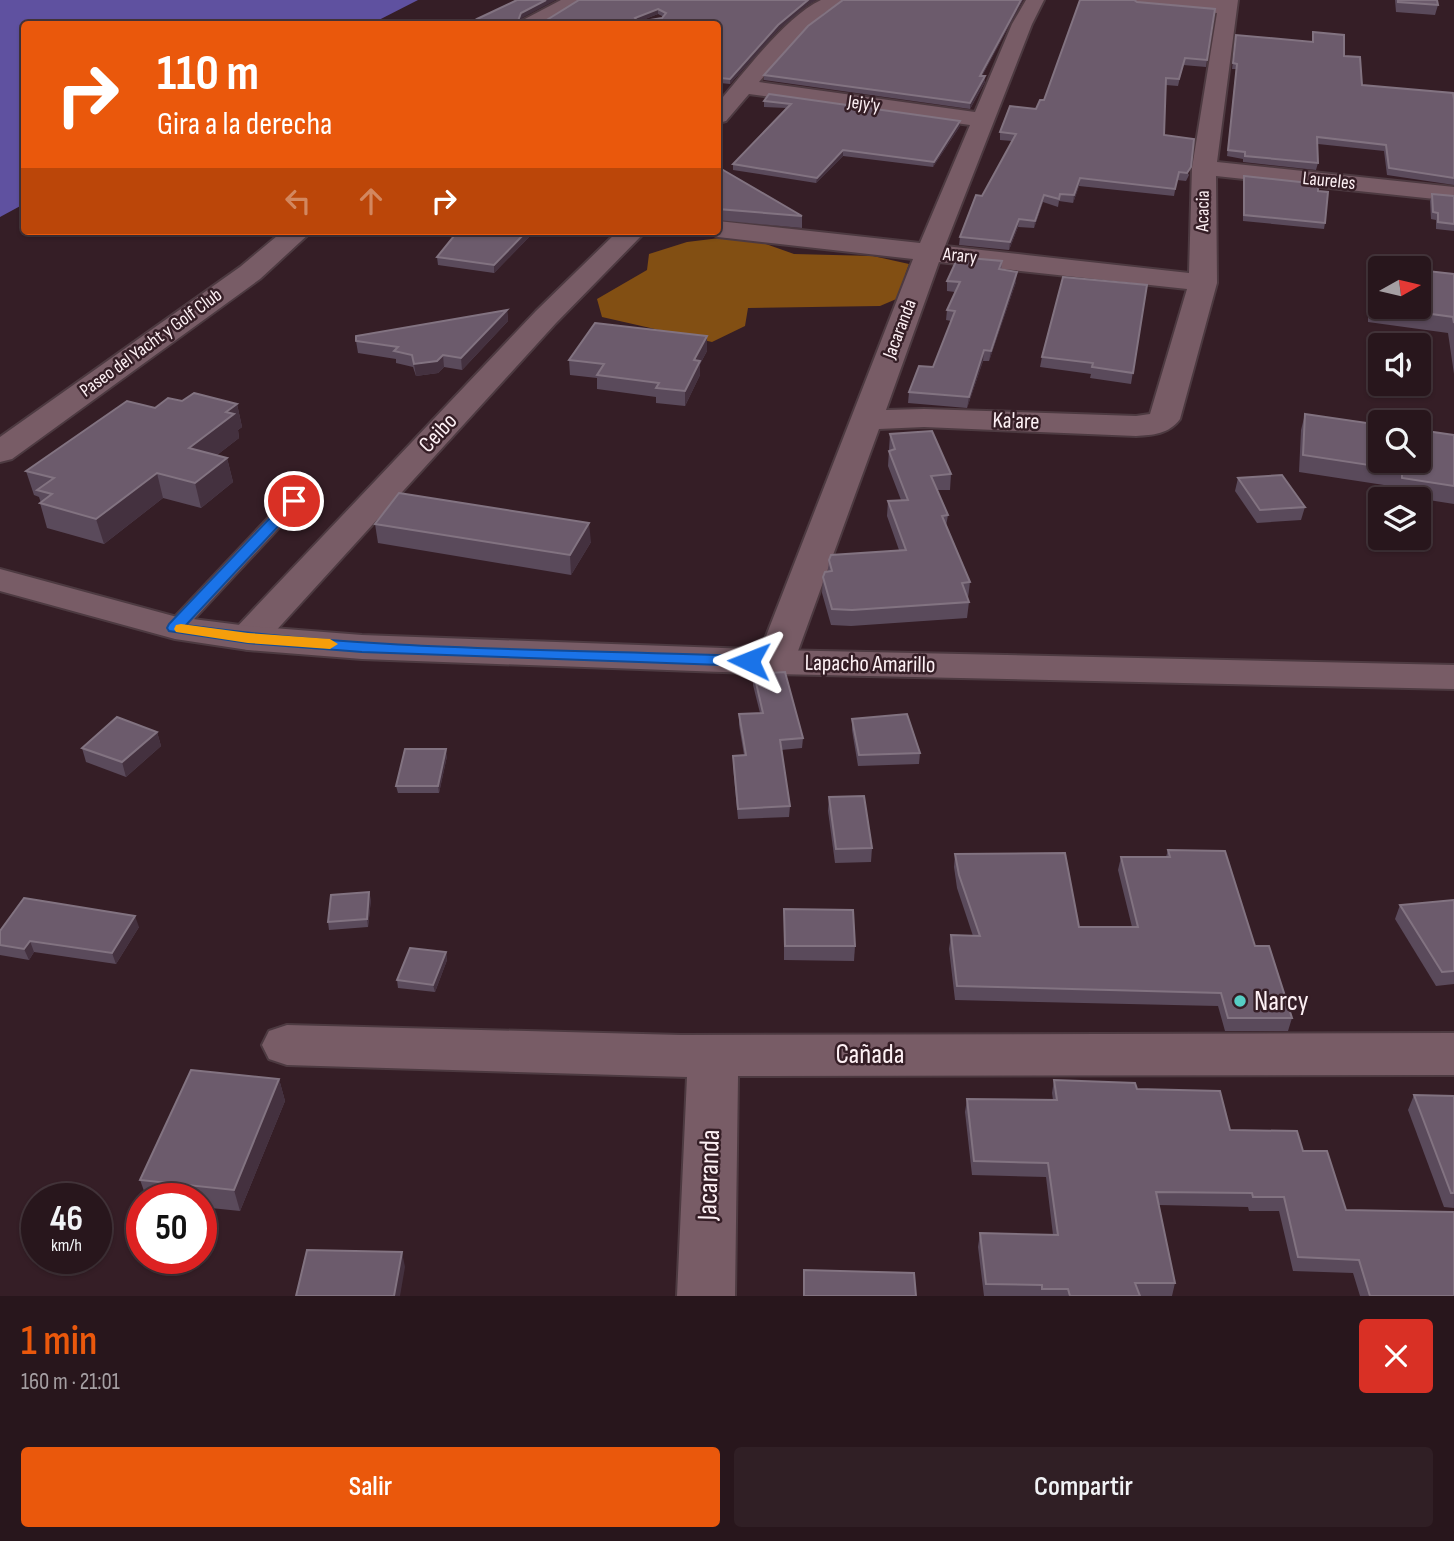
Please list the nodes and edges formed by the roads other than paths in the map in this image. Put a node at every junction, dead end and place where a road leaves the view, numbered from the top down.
1 (575, 0) edge
2 (836, 0) edge
3 (1035, 0) edge
4 (1136, 0) edge
5 (1229, 4) edge
6 (536, 21) edge
7 (746, 87) junction
8 (721, 112) edge
9 (983, 120) junction
10 (1204, 168) junction
11 (1454, 194) edge
12 (721, 229) edge
13 (294, 235) edge
14 (629, 235) edge
15 (929, 253) junction
16 (1203, 283) junction
17 (1164, 419) joint
18 (866, 420) junction
19 (0, 452) edge
20 (294, 501) dead end
21 (0, 580) edge
22 (175, 628) junction
23 (248, 638) junction
24 (775, 662) junction
25 (1454, 677) edge
26 (287, 1045) dead end
27 (713, 1054) junction
28 (1454, 1054) edge
29 (706, 1296) edge

1 - 6 street
2 - 7 street
3 - 9 street, Jacaranda
4 - 5 street
5 - 10 street, Acacia
7 - 8 street
7 - 9 street, Jejy'y
9 - 15 street, Jacaranda
10 - 11 street, Laureles
10 - 16 street, Acacia
12 - 15 street, Arary
13 - 19 street, Paseo del Yacht y Golf Club
14 - 23 street, Ceibo
15 - 16 street, Arary
15 - 18 street, Jacaranda
16 - 17 street, Acacia
17 - 18 street, Ka'are
18 - 24 street, Jacaranda
20 - 22 lane
21 - 22 street, Lapacho Amarillo
22 - 23 street, Lapacho Amarillo
23 - 24 street, Lapacho Amarillo
24 - 25 street, Lapacho Amarillo
26 - 27 street, Cañada
27 - 28 street, Cañada
27 - 29 street, Jacaranda

